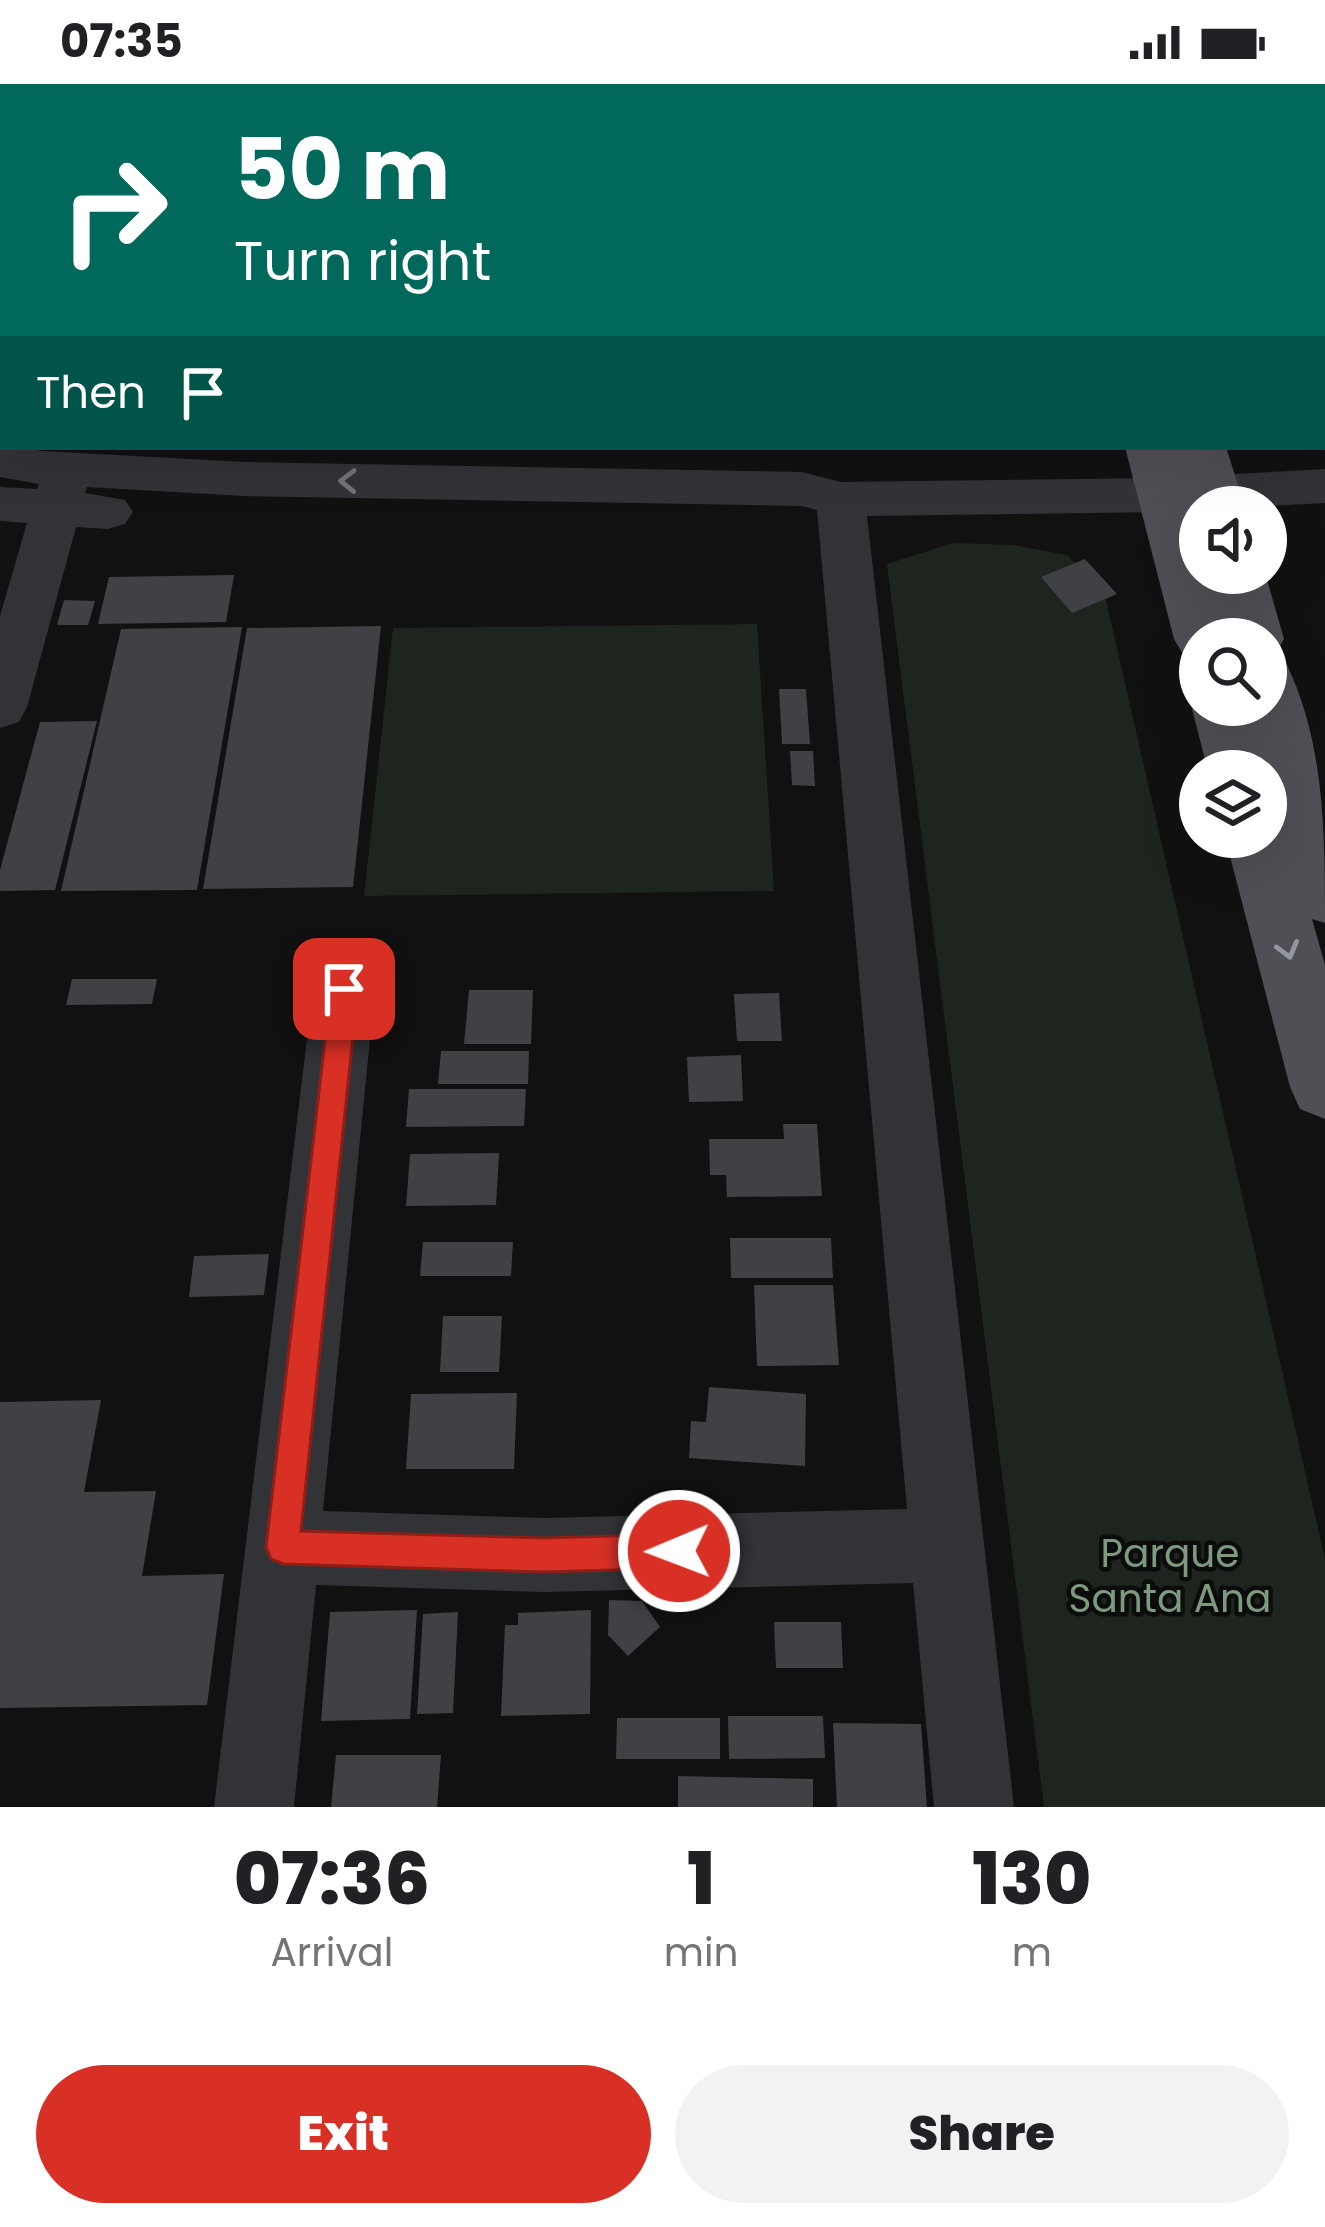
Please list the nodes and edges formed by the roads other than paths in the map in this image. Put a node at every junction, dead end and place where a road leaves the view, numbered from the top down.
1 (0, 460) edge
2 (429, 465) edge
3 (1190, 478) edge
4 (1325, 486) edge
5 (62, 490) junction
6 (842, 500) junction
7 (0, 504) edge
8 (1202, 618) edge
9 (0, 707) edge
10 (1278, 726) edge
11 (1263, 858) edge
12 (1325, 896) edge
13 (344, 989) dead end
14 (1325, 1087) edge
15 (948, 1545) junction
16 (283, 1547) junction
17 (254, 1807) edge
18 (974, 1807) edge

1 - 5 street
2 -> 5 street
2 - 6 street
3 - 4 street
3 - 6 street
3 - 8 main road
5 - 6 street
5 - 7 street
5 - 9 street
6 - 15 street
10 - 12 main road
11 -> 14 main road
13 - 16 street
15 - 16 street
15 - 18 street
16 - 17 street

